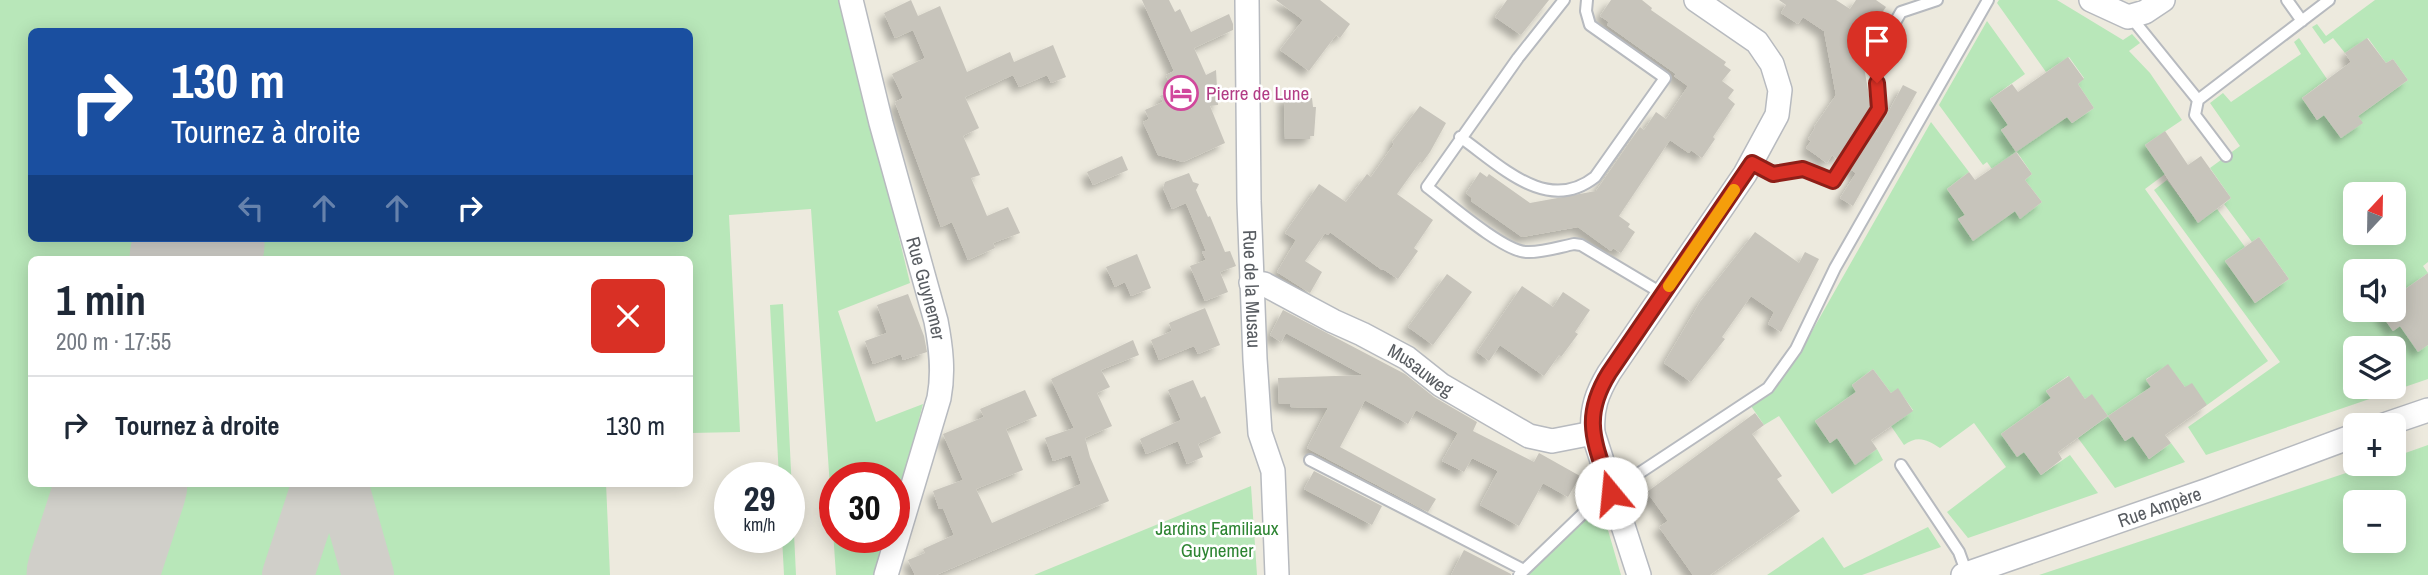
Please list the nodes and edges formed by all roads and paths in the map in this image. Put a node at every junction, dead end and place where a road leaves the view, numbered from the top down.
1 (851, 0) edge
2 (1247, 0) edge
3 (1564, 0) edge
4 (1587, 0) edge
5 (1696, 0) edge
6 (1904, 0) edge
7 (1937, 0) edge
8 (1989, 0) edge
9 (2091, 0) edge
10 (2163, 0) edge
11 (2287, 0) edge
12 (2329, 0) edge
13 (1914, 8) junction
14 (2130, 16) junction
15 (2302, 21) junction
16 (2198, 100) junction
17 (1460, 137) junction
18 (2226, 156) dead end
19 (1752, 163) junction
20 (1251, 283) junction
21 (1663, 294) junction
22 (2428, 410) edge
23 (2406, 418) edge
24 (1593, 433) junction
25 (2343, 440) edge
26 (1310, 460) dead end
27 (1901, 465) dead end
28 (1611, 493) junction
29 (1521, 573) edge
30 (1965, 574) edge
31 (886, 575) edge
32 (1277, 575) edge
33 (1639, 575) edge

1 - 31 street, Rue Guynemer
2 - 20 street, Rue de la Musau
3 - 17 lane
4 - 17 lane
5 - 19 street
6 - 13 lane
7 - 13 lane
8 - 28 lane
9 - 14 street
10 - 14 street
11 - 15 lane
12 - 15 lane
13 - 19 lane
14 - 16 lane
15 - 16 lane
16 - 18 lane
17 - 21 lane
19 - 21 street
20 - 24 street, Musauweg
20 - 32 street, Rue de la Musau
21 - 24 street
22 - 23 street
24 - 28 street
25 - 30 street, Rue Ampère
26 - 29 lane
27 - 30 lane
28 - 29 lane
28 - 33 street

